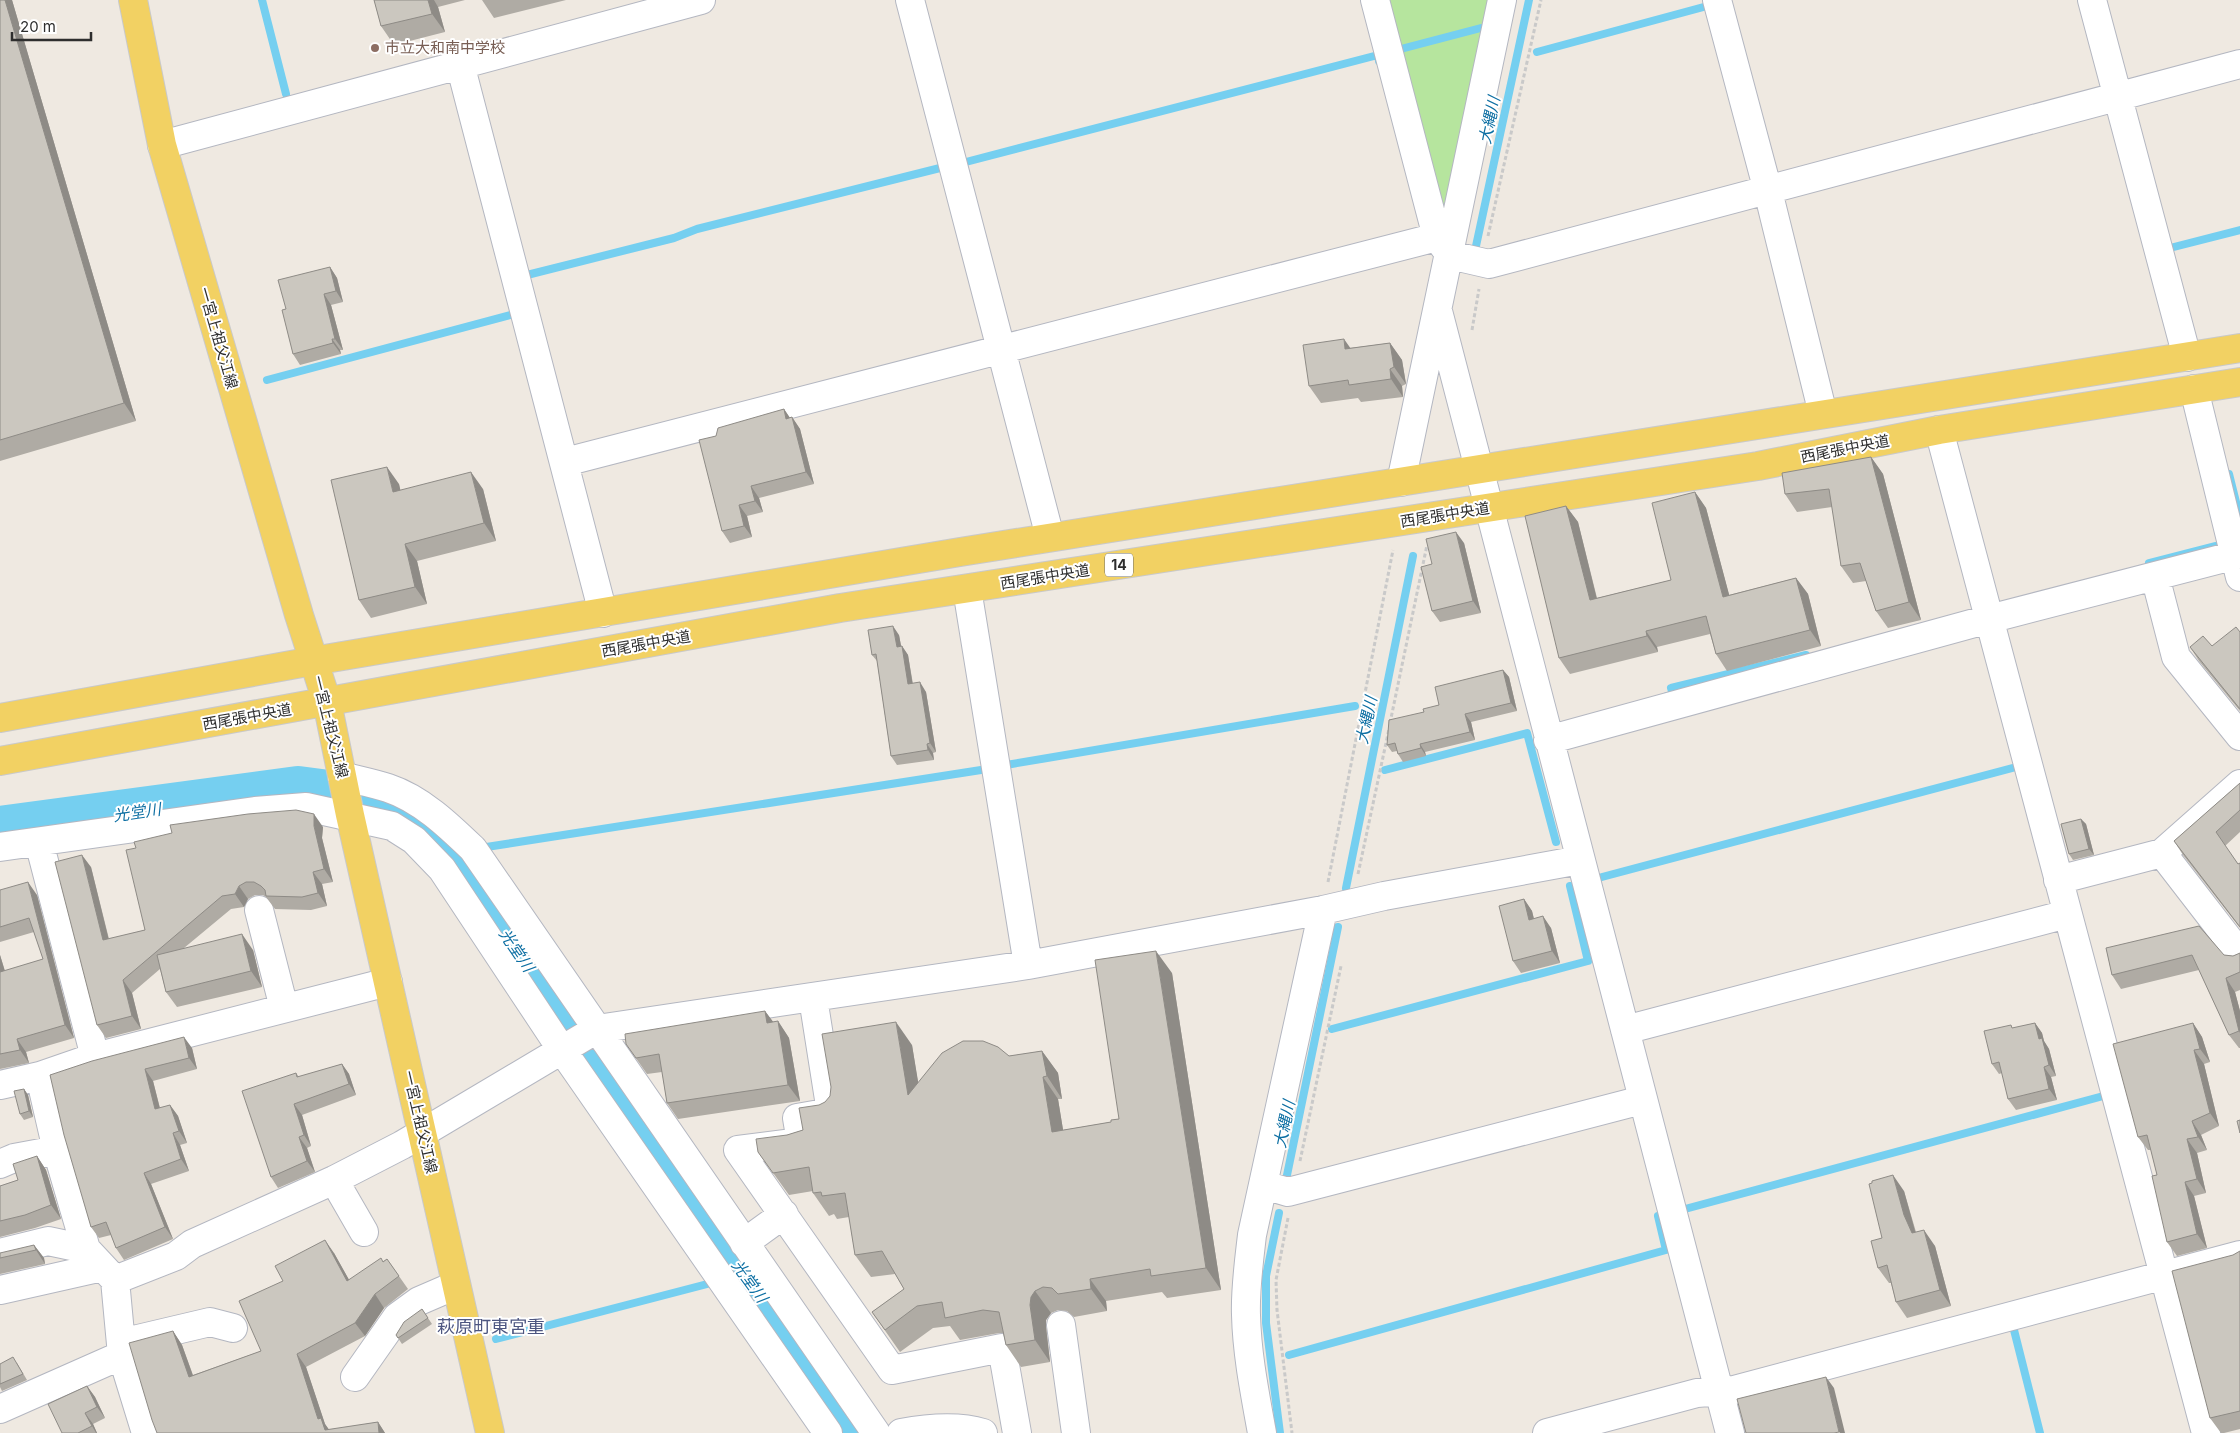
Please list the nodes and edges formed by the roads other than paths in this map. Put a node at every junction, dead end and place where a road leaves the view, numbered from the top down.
1 (133, 0) edge
2 (701, 0) edge
3 (910, 0) edge
4 (1374, 0) edge
5 (1502, 0) edge
6 (1718, 0) edge
7 (2092, 0) edge
8 (460, 64) junction
9 (2240, 64) edge
10 (2118, 96) junction
11 (162, 144) junction
12 (1768, 191) junction
13 (1443, 246) junction
14 (1438, 311) junction
15 (2240, 348) edge
16 (1001, 350) junction
17 (2187, 357) junction
18 (2240, 382) edge
19 (2194, 389) junction
20 (1823, 414) junction
21 (1939, 430) junction
22 (565, 462) junction
23 (1480, 468) junction
24 (1401, 482) junction
25 (1489, 508) junction
26 (1050, 537) junction
27 (2239, 562) edge
28 (2155, 576) junction
29 (967, 589) junction
30 (603, 612) junction
31 (1989, 618) junction
32 (313, 661) junction
33 (327, 702) junction
34 (0, 718) edge
35 (2240, 736) edge
36 (1548, 740) junction
37 (0, 761) edge
38 (2240, 784) edge
39 (346, 796) junction
40 (39, 842) junction
41 (0, 847) edge
42 (2162, 854) junction
43 (1580, 860) junction
44 (2058, 880) junction
45 (259, 910) dead end
46 (1323, 910) junction
47 (2067, 914) junction
48 (2240, 954) edge
49 (1028, 965) junction
50 (388, 982) junction
51 (813, 998) junction
52 (284, 1008) junction
53 (1624, 1030) junction
54 (594, 1031) junction
55 (564, 1049) junction
56 (95, 1057) junction
57 (40, 1076) junction
58 (0, 1085) edge
59 (1642, 1100) junction
60 (422, 1133) junction
61 (56, 1150) junction
62 (0, 1164) edge
63 (334, 1180) junction
64 (1264, 1185) junction
65 (784, 1214) junction
66 (364, 1232) dead end
67 (744, 1243) junction
68 (0, 1252) edge
69 (2240, 1255) edge
70 (101, 1265) junction
71 (2163, 1276) junction
72 (456, 1285) junction
73 (0, 1290) edge
74 (1061, 1325) dead end
75 (232, 1328) dead end
76 (122, 1349) junction
77 (354, 1377) dead end
78 (1719, 1392) junction
79 (0, 1409) edge
80 (146, 1433) edge
81 (490, 1433) edge
82 (828, 1433) edge
83 (876, 1433) edge
84 (901, 1433) edge
85 (984, 1433) edge
86 (1017, 1433) edge
87 (1076, 1433) edge
88 (1262, 1433) edge
89 (1547, 1433) edge
90 (1730, 1433) edge
91 (2206, 1433) edge

1 - 11 main road, 一宮上祖父江線
2 - 8 street
3 - 16 street
4 - 13 street
5 - 13 street
6 - 12 street
7 - 10 street
8 - 11 street
8 - 22 street
9 - 10 street
10 - 12 street
10 - 17 street
11 - 32 main road, 一宮上祖父江線
12 - 13 street
12 - 20 street
13 - 14 street
13 - 16 street
14 - 23 street
14 - 24 street
15 - 17 main road
16 - 22 street
16 - 26 street
17 - 20 main road
18 - 19 main road, 西尾張中央道 / 14
19 - 21 main road, 西尾張中央道 / 14
19 - 27 street
20 - 23 main road
21 - 25 main road, 西尾張中央道 / 14
21 - 31 street
22 - 30 street
23 - 24 main road
23 - 25 street
24 - 26 main road
25 - 29 main road, 西尾張中央道 / 14
25 - 36 street
26 - 30 main road
27 - 28 street
28 - 31 street
28 - 35 street
29 - 33 main road, 西尾張中央道 / 14
29 - 49 street
30 - 32 main road
31 - 36 street
31 - 44 street
32 - 33 main road, 一宮上祖父江線
32 - 34 main road
33 - 37 main road, 西尾張中央道 / 14
33 - 39 main road, 一宮上祖父江線
36 - 43 street
38 - 42 street
39 - 40 street
39 - 50 main road, 一宮上祖父江線
39 - 54 street
39 - 55 street
40 - 41 street
40 - 56 street
42 - 44 street
42 - 48 street
43 - 46 street
43 - 53 street
44 - 47 street
45 - 52 street
46 - 49 street
46 - 64 street
47 - 53 street
47 - 71 street
49 - 51 street
50 - 52 street
50 - 60 main road, 一宮上祖父江線
51 - 54 street
51 - 65 street
52 - 56 street
53 - 59 street
54 - 55 street
54 - 67 street
55 - 60 street
55 - 82 street
56 - 57 street
57 - 58 street
57 - 61 street
59 - 64 street
59 - 78 street
60 - 63 street
60 - 72 main road, 一宮上祖父江線
61 - 62 street
61 - 70 street
63 - 66 street
63 - 70 street
64 - 88 street
65 - 67 street
65 - 86 street
67 - 83 street
68 - 70 street
69 - 71 street
70 - 73 street
70 - 76 street
71 - 78 street
71 - 91 street
72 - 77 street
72 - 81 main road, 一宮上祖父江線
74 - 87 street
75 - 76 street
76 - 79 street
76 - 80 street
78 - 89 street
78 - 90 street
84 - 85 street

